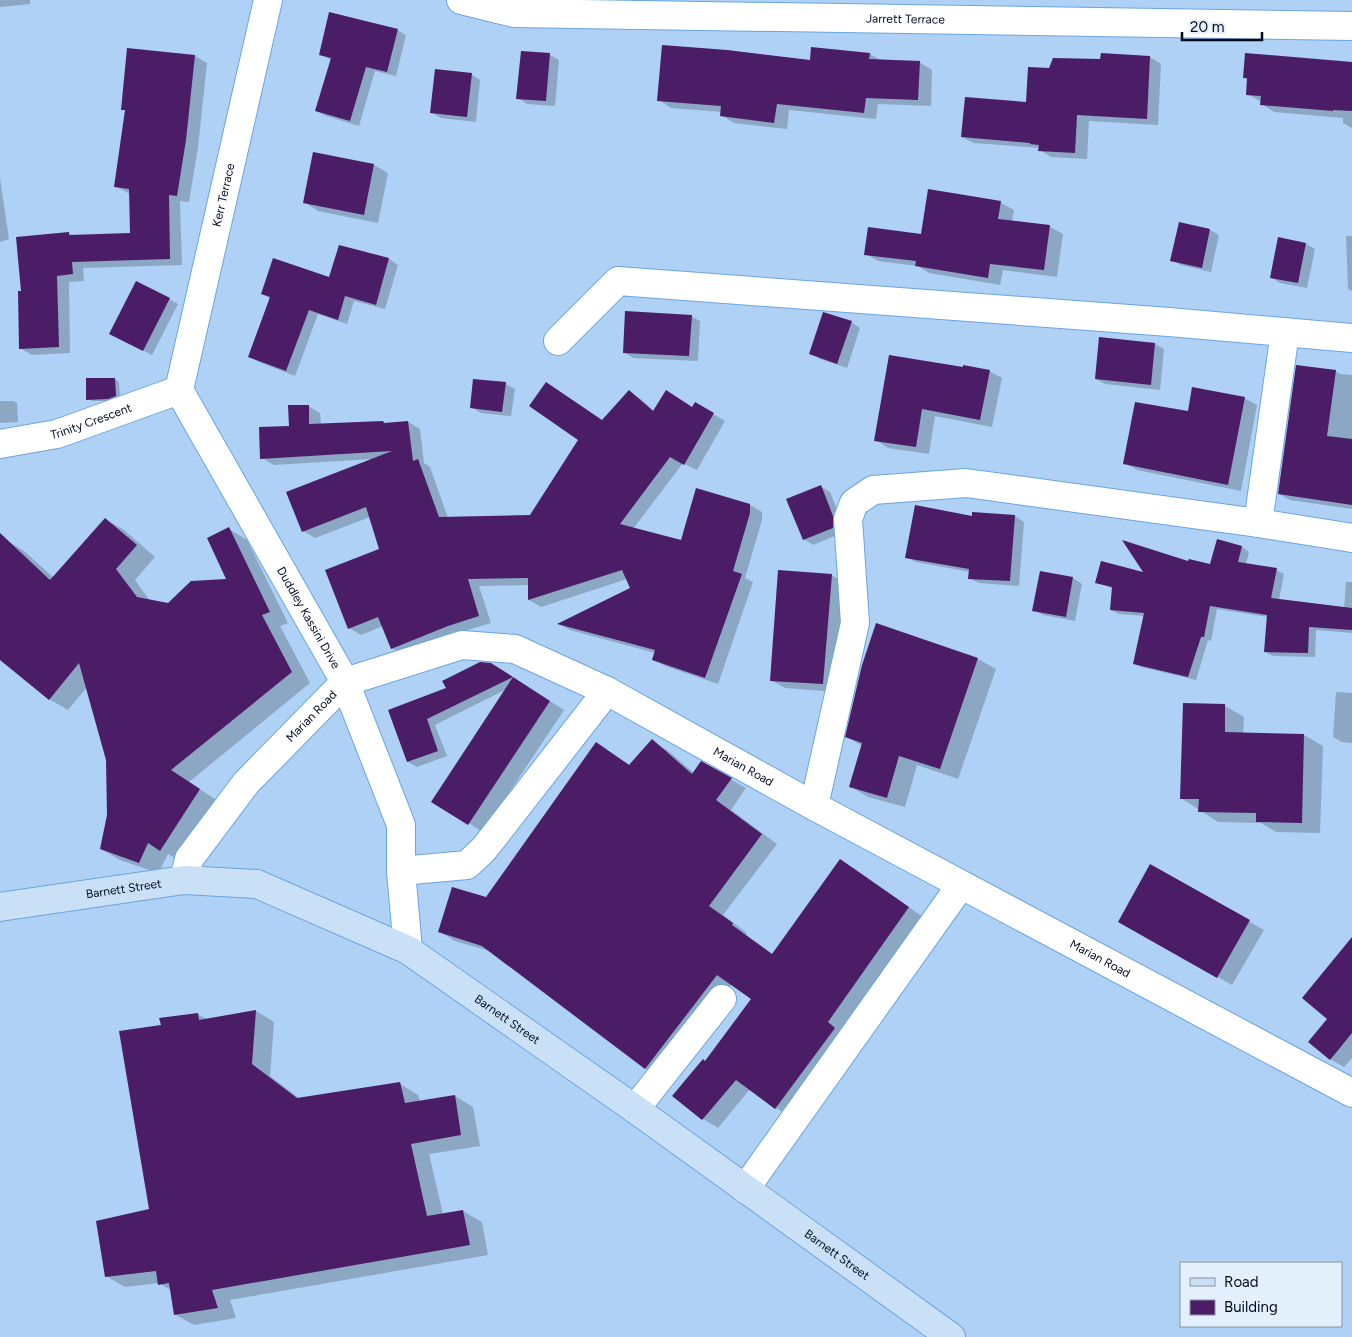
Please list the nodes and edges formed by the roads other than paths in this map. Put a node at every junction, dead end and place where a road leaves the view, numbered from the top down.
1 (268, 0) edge
2 (461, 0) edge
3 (1352, 26) edge
4 (1285, 332) junction
5 (1352, 338) edge
6 (558, 341) dead end
7 (179, 390) junction
8 (0, 444) edge
9 (1258, 523) junction
10 (1352, 538) edge
11 (345, 682) junction
12 (607, 691) junction
13 (814, 806) junction
14 (401, 871) junction
15 (184, 880) junction
16 (961, 884) junction
17 (0, 906) edge
18 (408, 950) junction
19 (722, 999) dead end
20 (1352, 1093) edge
21 (635, 1108) junction
22 (745, 1189) junction
23 (951, 1337) edge

1 - 7 street, Kerr Terrace
2 - 3 street, Jarrett Terrace
4 - 5 street
4 - 6 street
4 - 9 street
7 - 8 street, Trinity Crescent
7 - 11 street, Duddley Kassini Drive
9 - 10 street
9 - 13 street
11 - 12 street, Marian Road
11 - 14 street, Duddley Kassini Drive
11 - 15 street, Marian Road
12 - 13 street, Marian Road
12 - 14 street
13 - 16 street, Marian Road
14 - 18 street, Duddley Kassini Drive
15 - 17 main road, Barnett Street
15 - 18 main road, Barnett Street
16 - 20 street, Marian Road
16 - 22 street
18 - 21 main road, Barnett Street
19 - 21 street
21 - 22 main road, Barnett Street
22 - 23 main road, Barnett Street

